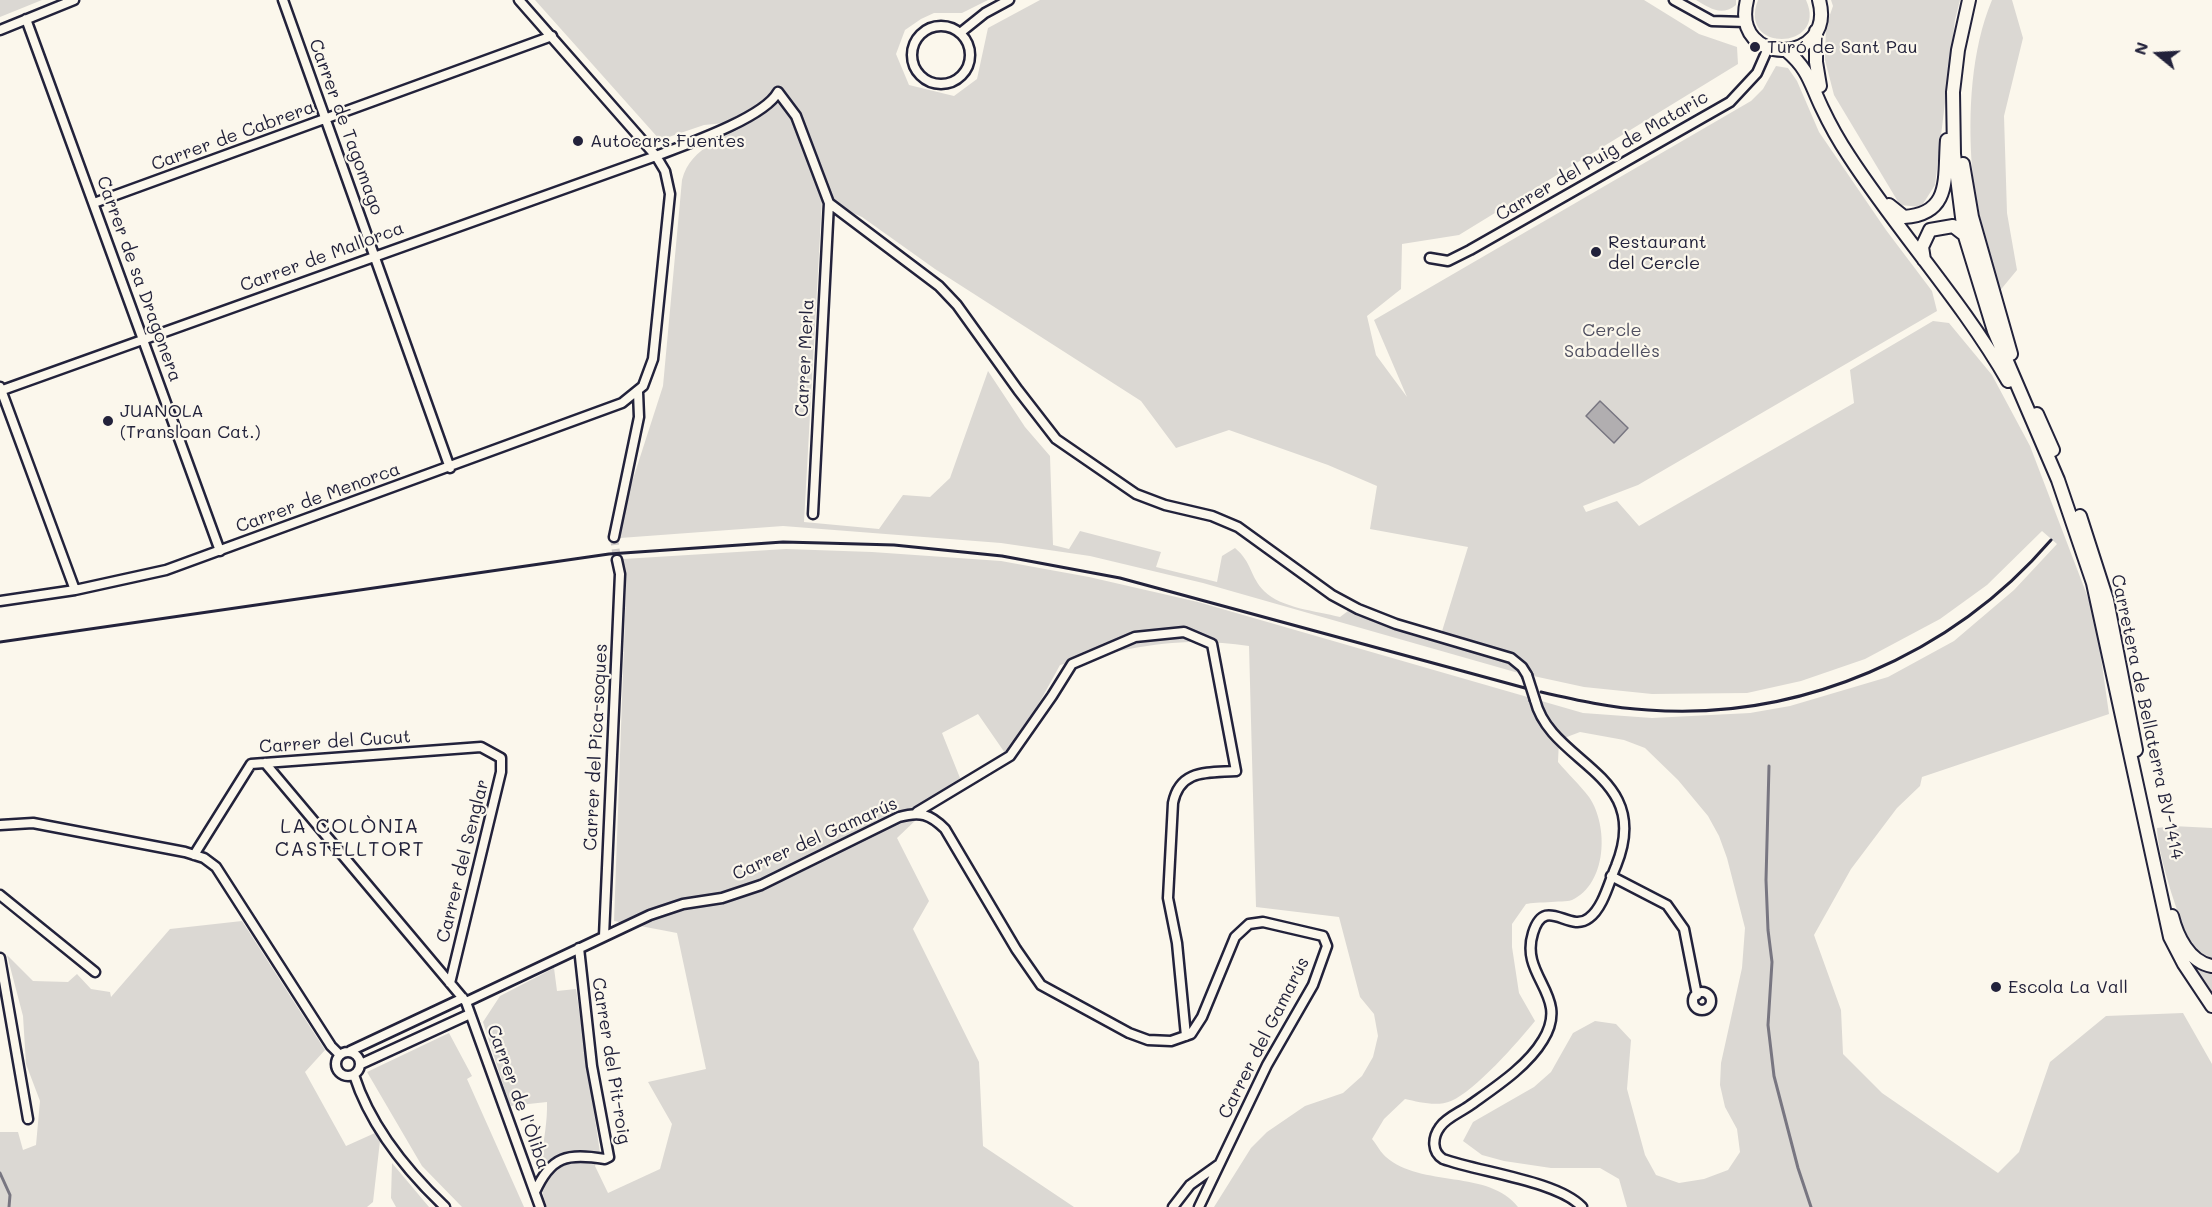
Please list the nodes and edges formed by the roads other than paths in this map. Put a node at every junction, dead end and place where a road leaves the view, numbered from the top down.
1 (74, 0) edge
2 (283, 0) edge
3 (519, 0) edge
4 (1009, 0) edge
5 (1674, 0) edge
6 (1747, 0) edge
7 (1819, 0) edge
8 (1969, 0) edge
9 (1977, 0) edge
10 (27, 19) junction
11 (1746, 22) junction
12 (0, 30) edge
13 (1816, 31) junction
14 (960, 33) junction
15 (552, 36) junction
16 (1768, 48) junction
17 (1787, 51) junction
18 (1953, 92) junction
19 (326, 120) junction
20 (656, 156) junction
21 (94, 203) junction
22 (829, 203) junction
23 (1896, 215) junction
24 (1959, 230) junction
25 (375, 256) junction
26 (1430, 258) dead end
27 (1926, 266) junction
28 (143, 339) junction
29 (2018, 372) junction
30 (0, 389) edge
31 (638, 392) junction
32 (2036, 432) junction
33 (450, 468) junction
34 (813, 514) dead end
35 (614, 537) tunnel mouth
36 (220, 551) junction
37 (616, 560) tunnel mouth
38 (75, 590) junction
39 (0, 601) edge
40 (491, 750) joint
41 (265, 764) junction
42 (917, 812) junction
43 (0, 825) edge
44 (2148, 830) junction
45 (194, 855) junction
46 (1611, 876) junction
47 (2160, 884) junction
48 (0, 895) edge
49 (604, 936) junction
50 (579, 948) junction
51 (0, 958) edge
52 (2208, 965) edge
53 (95, 972) dead end
54 (450, 983) junction
55 (1697, 995) dead end
56 (465, 1000) junction
57 (2212, 1006) edge
58 (470, 1014) junction
59 (1186, 1036) junction
60 (350, 1051) junction
61 (340, 1055) junction
62 (361, 1064) junction
63 (354, 1075) junction
64 (28, 1119) dead end
65 (1219, 1164) junction
66 (534, 1192) junction
67 (445, 1207) edge
68 (540, 1207) edge
69 (1173, 1207) edge
70 (1199, 1207) edge
71 (1582, 1207) edge

1 - 10 street
2 - 19 street, Carrer de Tagomago
3 - 15 street
4 - 14 street
5 - 11 street
6 - 11 street
7 - 13 street
8 - 18 street, Carretera de Bellaterra BV-1414
9 - 29 street, Carretera de Bellaterra BV-1414
10 - 12 street
10 - 21 street, Carrer de sa Dragonera
11 - 16 street
13 - 17 street
13 - 23 street
14 - 14 street
15 - 19 street, Carrer de Cabrera
15 - 20 street
16 - 17 street
16 - 26 street, Carrer del Puig de Mataric
17 - 23 street
18 - 23 street, Carretera de Bellaterra BV-1414
18 - 24 street, Carretera de Bellaterra BV-1414
19 - 21 street, Carrer de Cabrera
19 - 25 street, Carrer de Tagomago
20 - 22 street, Carrer de Mallorca
20 - 25 street, Carrer de Mallorca
20 - 31 street
21 - 28 street, Carrer de sa Dragonera
22 - 34 street, Carrer Merla
22 - 46 street, bridge
23 - 27 street
24 - 27 street
24 - 29 street, Carretera de Bellaterra BV-1414
24 - 32 street, Carretera de Bellaterra BV-1414
25 - 28 street, Carrer de Mallorca
25 - 33 street, Carrer de Tagomago
27 - 32 street
28 - 30 street, Carrer de Mallorca
28 - 36 street, Carrer de sa Dragonera
29 - 44 street, Carretera de Bellaterra BV-1414
30 - 38 street
31 - 33 street, Carrer de Menorca
31 - 35 street
32 - 44 street
33 - 36 street, Carrer de Menorca
36 - 38 street, Carrer de Menorca
37 - 49 street, Carrer del Pica-soques
38 - 39 street, Carrer de Menorca
40 - 41 street, Carrer del Cucut
40 - 54 street, Carrer del Senglar
41 - 45 street, Carrer del Cucut
41 - 54 street
42 - 49 street, Carrer del Gamarús
42 - 59 street, Carrer del Gamarús
42 - 59 street
43 - 45 street
44 - 47 street, Carretera de Bellaterra BV-1414
45 - 61 street
46 - 55 street
46 - 71 street
47 - 52 street, Carretera de Bellaterra BV-1414
47 - 57 street, Carretera de Bellaterra BV-1414
48 - 53 street
49 - 50 street, Carrer del Gamarús
50 - 56 street, Carrer del Gamarús
50 - 66 street, Carrer del Pit-roig
51 - 64 street
54 - 56 street
56 - 58 street, Carrer de l'Òliba
56 - 60 street, Carrer del Gamarús
58 - 62 street
58 - 66 street, Carrer de l'Òliba
59 - 65 street, Carrer del Gamarús
60 - 61 street
60 - 62 street
61 - 63 street
62 - 63 street
63 - 67 street
65 - 69 street
65 - 70 street, Carrer del Gamarús
66 - 68 street, Carrer de l'Òliba

